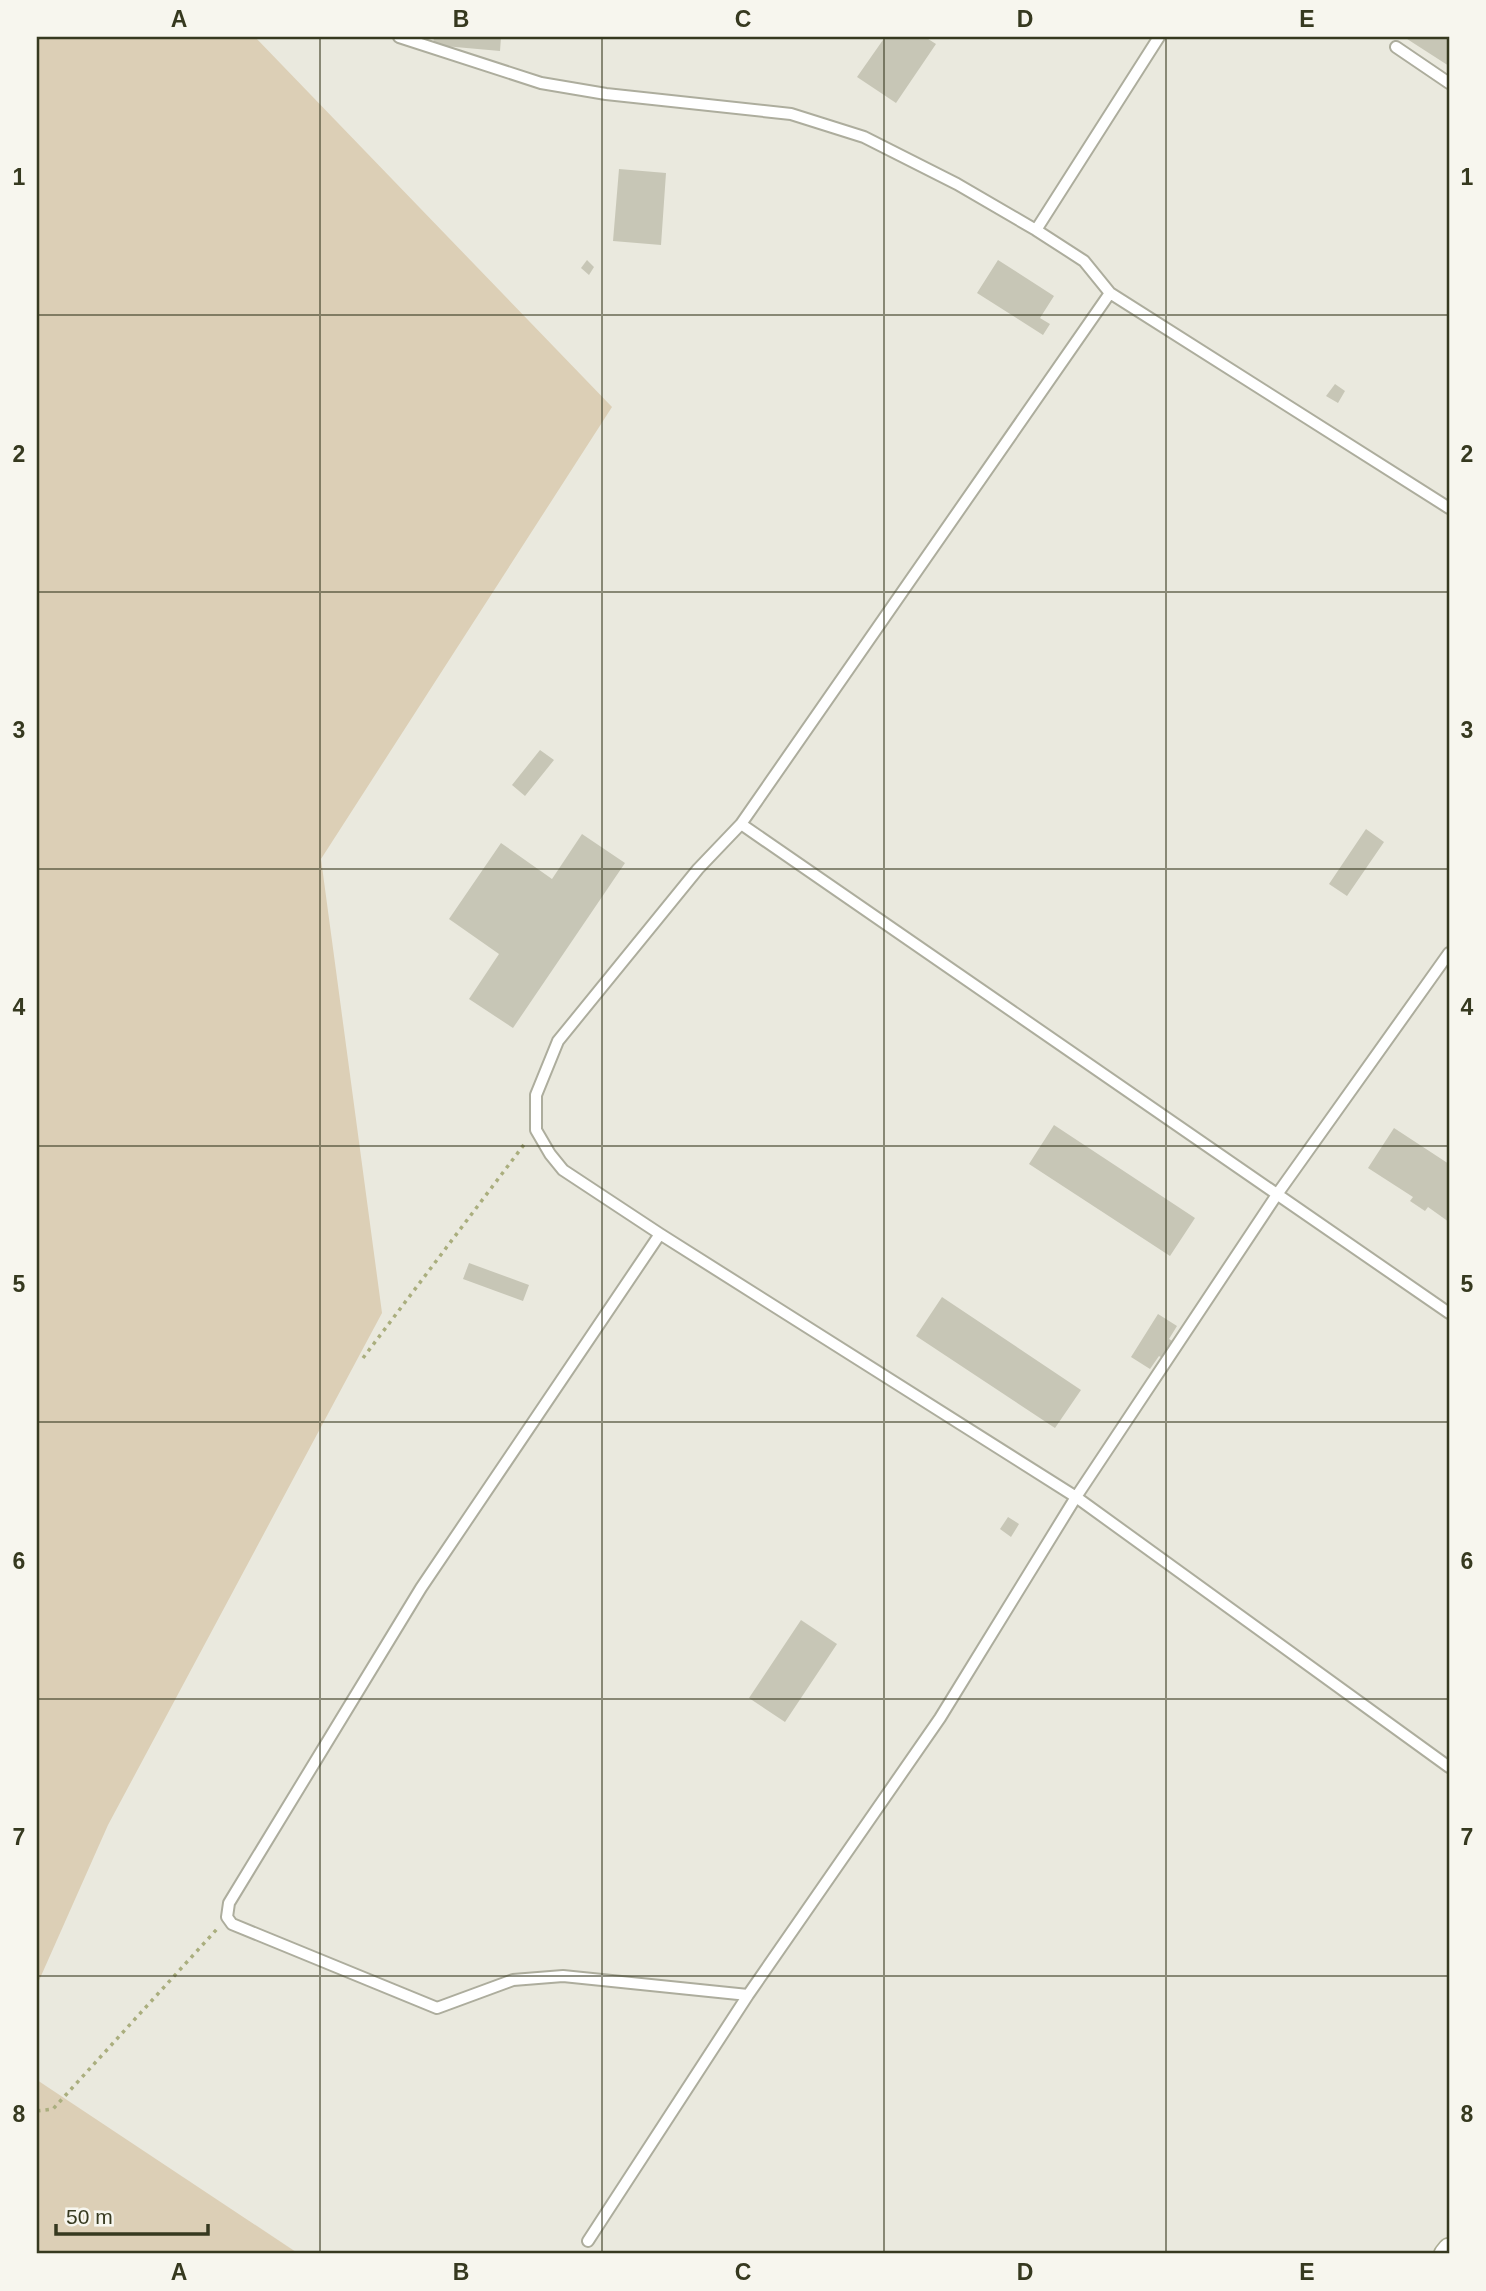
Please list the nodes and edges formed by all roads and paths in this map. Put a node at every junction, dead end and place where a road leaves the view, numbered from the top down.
1 (399, 37) edge
2 (1159, 37) edge
3 (1396, 47) dead end
4 (1449, 83) edge
5 (1036, 230) junction
6 (1110, 293) junction
7 (1449, 508) edge
8 (741, 824) junction
9 (1449, 953) edge
10 (536, 1130) junction
11 (1278, 1193) junction
12 (660, 1234) junction
13 (1449, 1313) edge
14 (363, 1358) dead end
15 (1076, 1497) junction
16 (1449, 1767) edge
17 (228, 1917) junction
18 (748, 1995) junction
19 (37, 2110) edge
20 (588, 2241) dead end
21 (1449, 2249) edge
22 (1446, 2254) edge

1 - 5 lane
2 - 5 lane
3 - 4 lane
5 - 6 lane
6 - 7 lane
6 - 8 lane
8 - 10 lane
8 - 11 lane
9 - 11 lane
10 - 12 lane
10 - 14 path
11 - 13 lane
11 - 15 lane
12 - 15 lane
12 - 17 lane
15 - 16 lane
15 - 18 lane
17 - 18 lane
17 - 19 path
18 - 20 lane
21 - 22 main road

